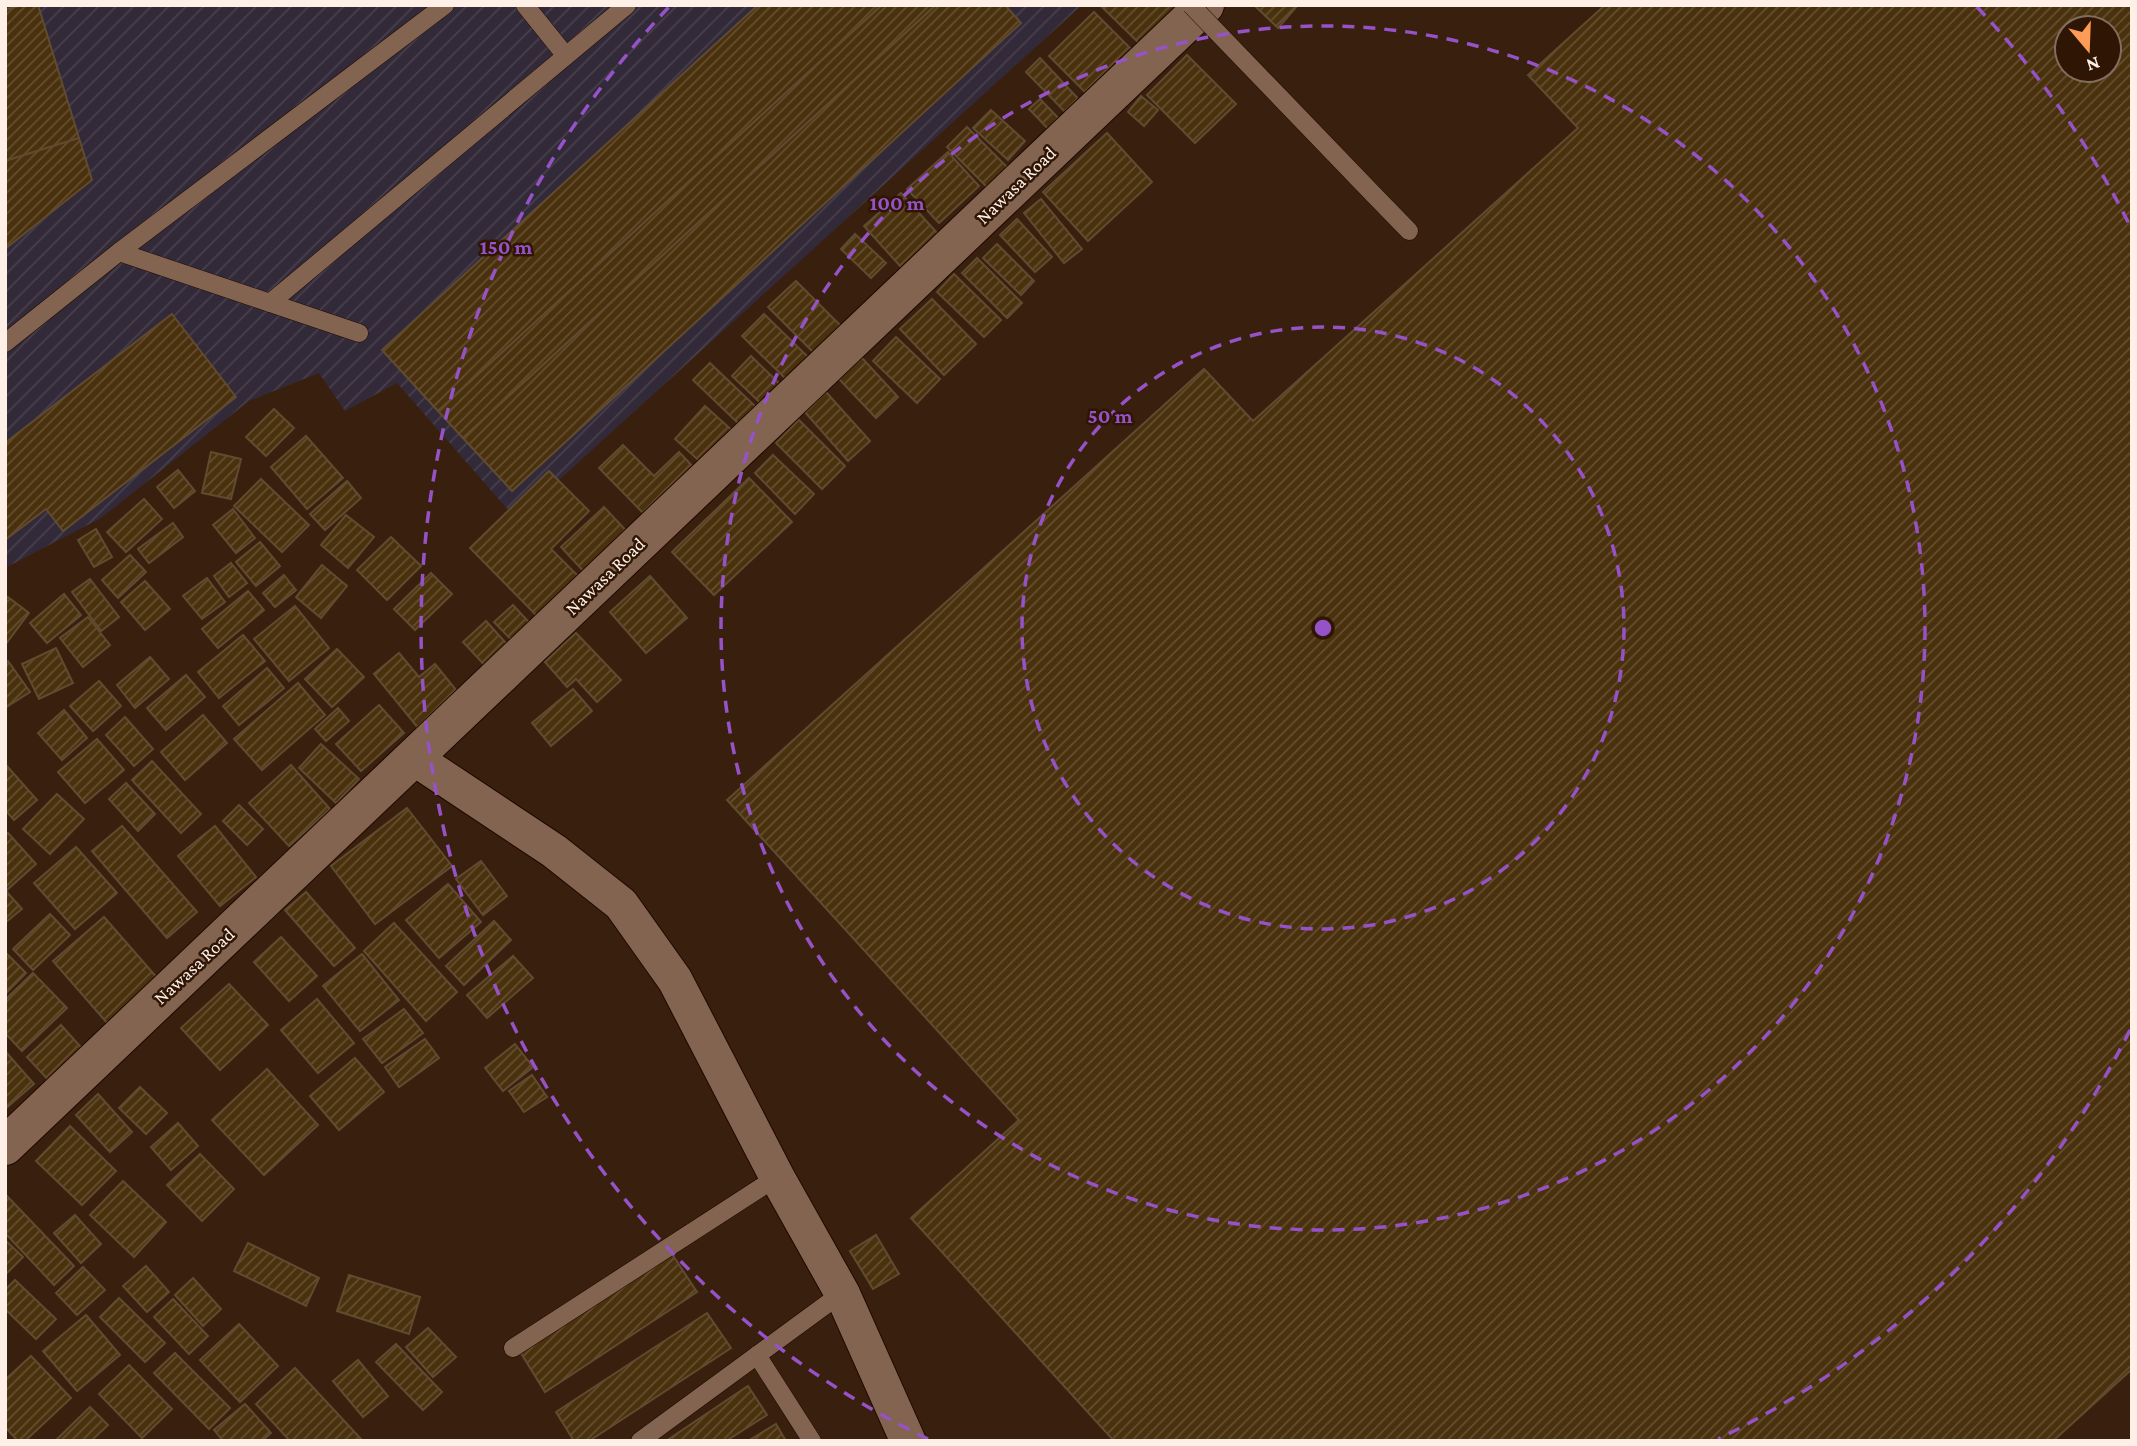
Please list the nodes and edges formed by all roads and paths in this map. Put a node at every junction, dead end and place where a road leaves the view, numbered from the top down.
1 (445, 5) edge
2 (525, 5) edge
3 (627, 5) edge
4 (1191, 5) edge
5 (1205, 5) edge
6 (566, 56) junction
7 (1409, 231) dead end
8 (119, 252) junction
9 (270, 303) junction
10 (359, 333) dead end
11 (5, 343) edge
12 (414, 758) junction
13 (5, 1146) edge
14 (777, 1177) junction
15 (842, 1293) junction
16 (513, 1348) dead end
17 (757, 1355) junction
18 (640, 1441) edge
19 (811, 1441) edge
20 (908, 1441) edge

1 - 8 lane
2 - 6 lane
3 - 6 lane
4 - 7 lane, bridge
5 - 12 street, Nawasa Road
6 - 9 lane
8 - 9 lane
8 - 11 lane
9 - 10 lane
12 - 13 street, Nawasa Road
12 - 14 street
14 - 15 street
14 - 16 lane
15 - 17 lane
15 - 20 street
17 - 18 lane
17 - 19 lane

